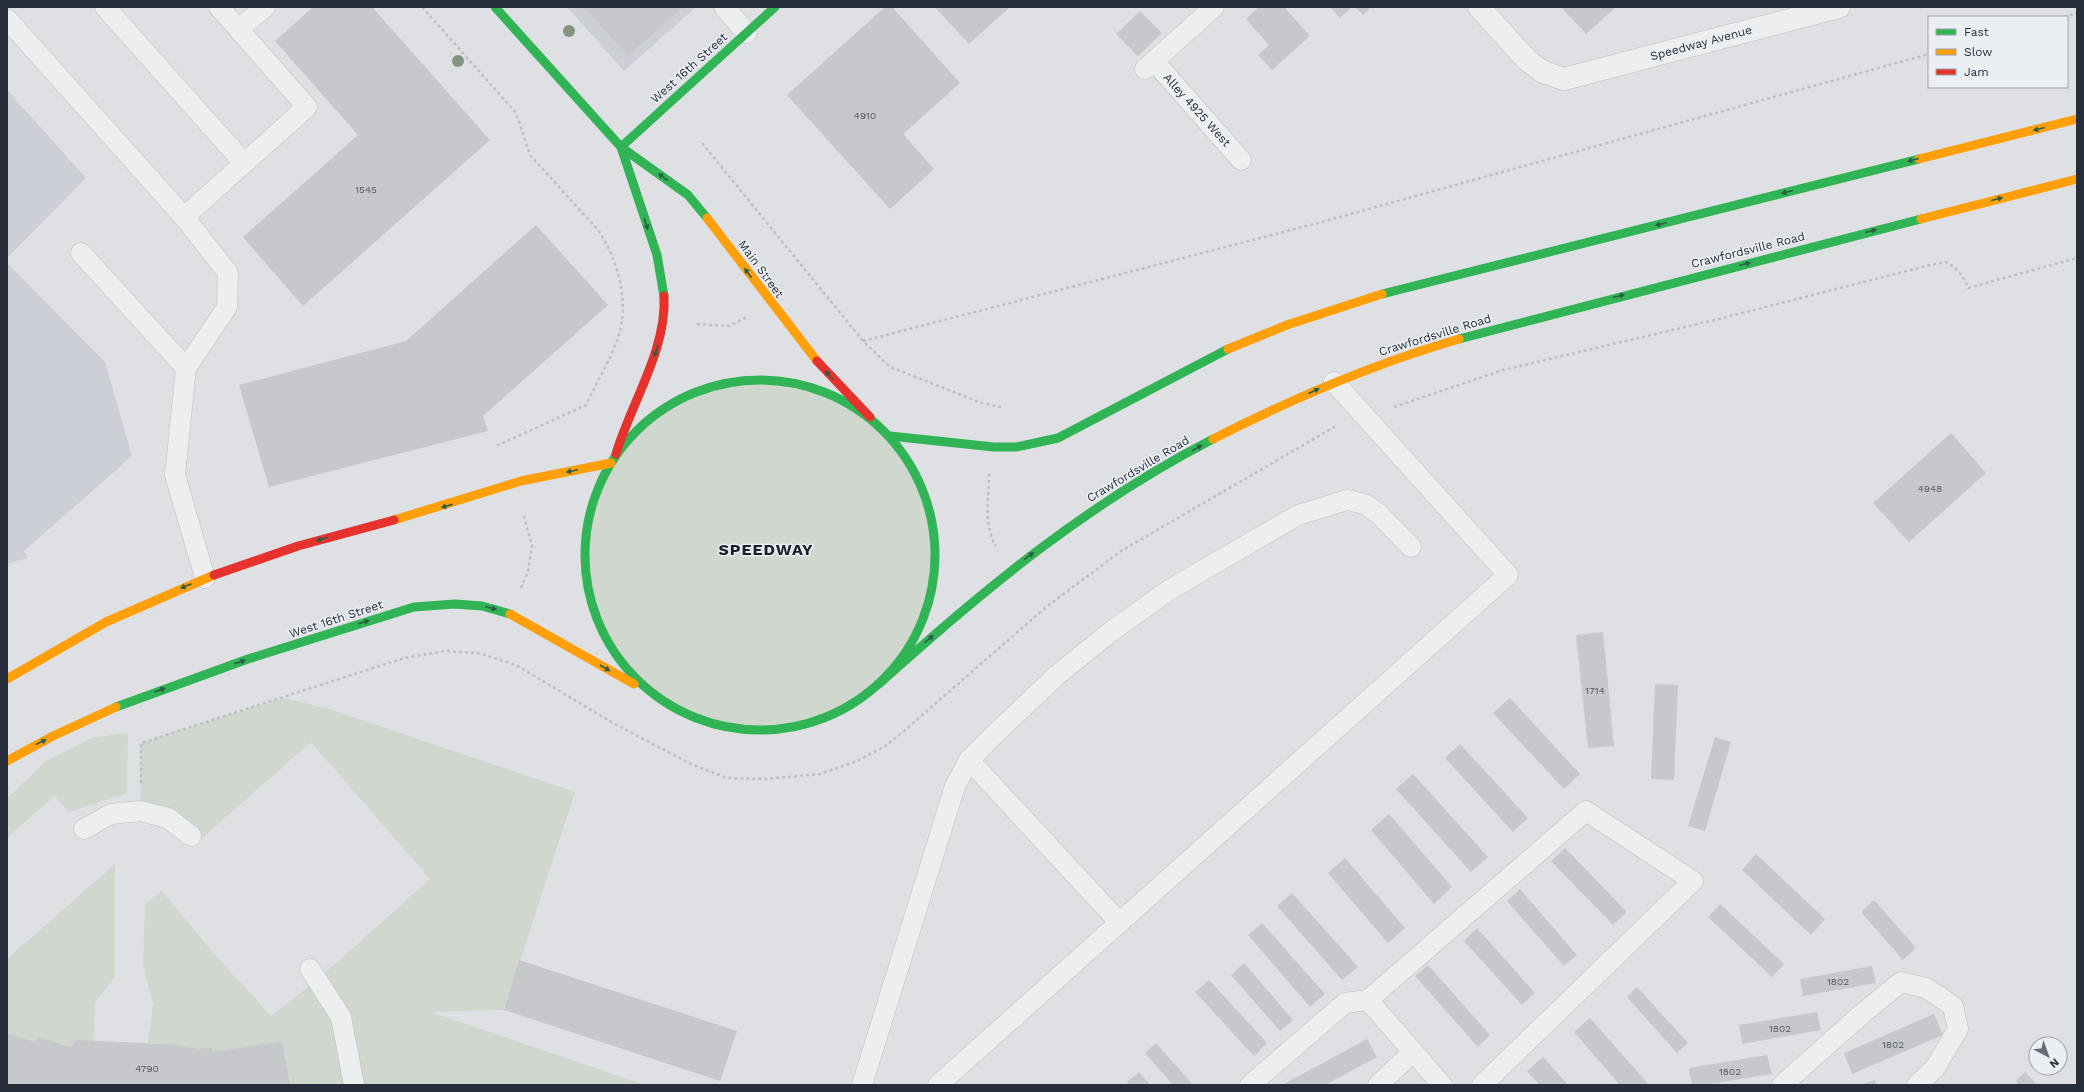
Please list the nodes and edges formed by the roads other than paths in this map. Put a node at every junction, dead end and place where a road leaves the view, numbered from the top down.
1 (105, 7) edge
2 (219, 7) edge
3 (265, 7) edge
4 (495, 7) edge
5 (724, 7) edge
6 (775, 7) edge
7 (1214, 7) edge
8 (1479, 7) edge
9 (1839, 7) edge
10 (7, 19) edge
11 (239, 29) junction
12 (747, 33) junction
13 (2077, 119) edge
14 (621, 147) junction
15 (1241, 160) dead end
16 (244, 163) junction
17 (2077, 179) edge
18 (184, 217) junction
19 (81, 253) dead end
20 (186, 368) junction
21 (1334, 382) junction
22 (870, 417) junction
23 (890, 436) junction
24 (616, 454) junction
25 (611, 463) junction
26 (1411, 547) dead end
27 (205, 578) junction
28 (7, 679) edge
29 (879, 684) junction
30 (669, 705) junction
31 (969, 760) junction
32 (7, 761) edge
33 (84, 829) dead end
34 (191, 836) dead end
35 (1120, 923) junction
36 (310, 969) dead end
37 (1368, 1000) junction
38 (1413, 1052) junction
39 (354, 1085) edge
40 (862, 1085) edge
41 (938, 1085) edge
42 (1250, 1085) edge
43 (1378, 1085) edge
44 (1442, 1085) edge
45 (1482, 1085) edge
46 (1782, 1085) edge
47 (1917, 1085) edge

1 - 16 lane
2 - 11 lane
3 - 11 lane
4 - 14 main road, Main Street
5 - 12 lane
6 - 12 main road, West 16th Street
7 - 15 lane, Alley 4925 West
8 - 9 street, Speedway Avenue
10 - 18 lane
11 - 16 lane
12 - 14 main road, West 16th Street
13 -> 23 main road
22 -> 14 main road, Main Street
14 -> 24 main road, Main Street
16 - 18 lane
21 -> 17 main road, Crawfordsville Road
18 - 20 lane
19 - 20 lane
20 - 27 lane
29 -> 21 main road, Crawfordsville Road
21 - 35 lane
22 - 23 main road
22 - 24 main road
23 - 29 main road
24 - 25 main road
25 -> 27 main road
25 - 30 main road
26 - 31 lane
27 -> 28 main road
29 - 30 main road
32 -> 30 main road, West 16th Street
31 - 35 lane
31 - 40 lane
33 - 34 lane
35 - 41 lane
36 - 39 lane
37 - 38 lane
37 - 42 lane
37 - 45 lane
38 - 43 lane
38 - 44 lane
46 - 47 lane

